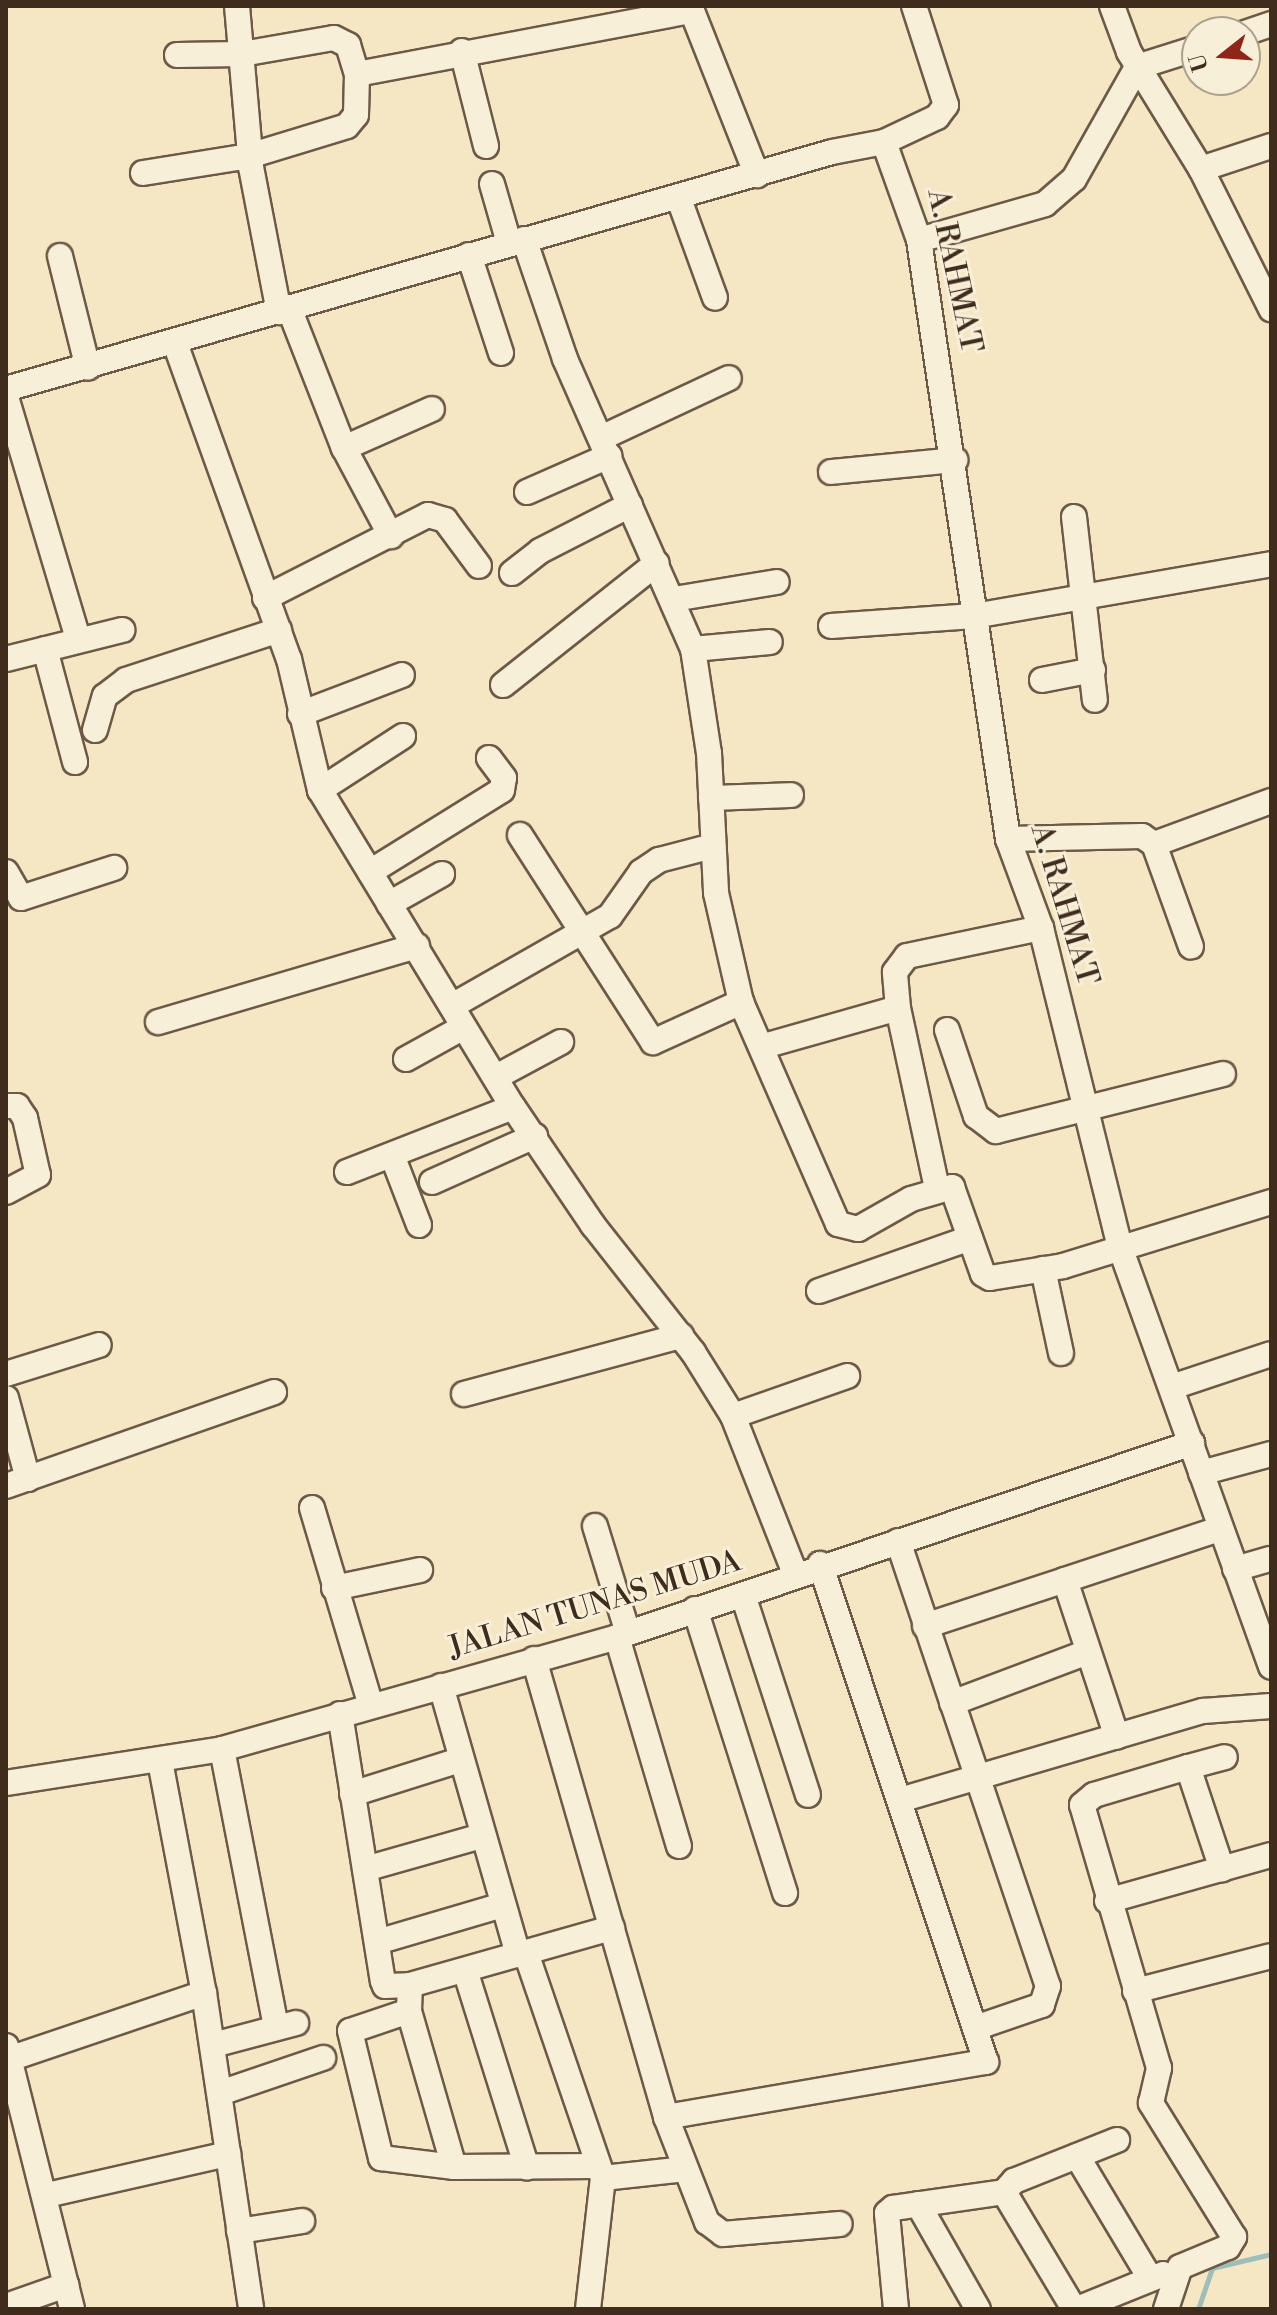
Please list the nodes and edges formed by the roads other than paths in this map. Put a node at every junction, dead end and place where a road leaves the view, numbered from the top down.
1 (237, 6) edge
2 (914, 6) edge
3 (1112, 6) edge
4 (691, 8) edge
5 (462, 51) junction
6 (1181, 53) edge
7 (242, 54) junction
8 (177, 55) dead end
9 (1137, 67) junction
10 (357, 74) junction
11 (884, 142) junction
12 (486, 146) dead end
13 (1271, 146) edge
14 (249, 156) junction
15 (1201, 169) junction
16 (143, 173) dead end
17 (757, 175) junction
18 (492, 184) dead end
19 (679, 199) junction
20 (919, 240) junction
21 (516, 241) junction
22 (469, 255) junction
23 (60, 256) dead end
24 (1268, 293) edge
25 (715, 298) dead end
26 (284, 310) junction
27 (175, 343) junction
28 (501, 353) dead end
29 (88, 368) junction
30 (729, 378) dead end
31 (6, 389) edge
32 (6, 397) edge
33 (432, 409) dead end
34 (605, 447) junction
35 (344, 448) junction
36 (955, 460) junction
37 (831, 472) dead end
38 (527, 492) dead end
39 (630, 505) junction
40 (1074, 517) dead end
41 (391, 536) junction
42 (657, 563) junction
43 (1271, 564) edge
44 (479, 566) dead end
45 (512, 573) dead end
46 (777, 582) dead end
47 (1087, 592) junction
48 (265, 598) junction
49 (674, 599) junction
50 (974, 616) junction
51 (831, 626) dead end
52 (122, 630) dead end
53 (279, 630) junction
54 (78, 639) junction
55 (770, 642) dead end
56 (45, 649) junction
57 (693, 649) junction
58 (6, 659) edge
59 (1093, 670) junction
60 (402, 675) dead end
61 (1042, 680) dead end
62 (503, 685) dead end
63 (1095, 700) dead end
64 (300, 714) junction
65 (95, 730) dead end
66 (403, 736) dead end
67 (489, 758) dead end
68 (75, 762) dead end
69 (320, 790) junction
70 (791, 795) dead end
71 (711, 798) junction
72 (1271, 801) edge
73 (520, 835) dead end
74 (1008, 839) junction
75 (1154, 844) junction
76 (713, 846) junction
77 (114, 868) dead end
78 (6, 872) edge
79 (370, 872) junction
80 (442, 874) dead end
81 (389, 904) junction
82 (1041, 928) junction
83 (584, 933) junction
84 (417, 946) junction
85 (1191, 947) dead end
86 (741, 1002) junction
87 (898, 1008) junction
88 (458, 1016) junction
89 (158, 1022) dead end
90 (947, 1030) dead end
91 (561, 1042) dead end
92 (764, 1046) junction
93 (406, 1059) dead end
94 (1223, 1074) dead end
95 (496, 1077) junction
96 (6, 1106) edge
97 (513, 1107) junction
98 (1087, 1107) junction
99 (535, 1136) junction
100 (392, 1155) junction
101 (347, 1172) dead end
102 (432, 1182) dead end
103 (937, 1189) junction
104 (6, 1192) edge
105 (1271, 1202) edge
106 (419, 1225) dead end
107 (970, 1238) junction
108 (1120, 1247) junction
109 (1043, 1269) junction
110 (819, 1291) dead end
111 (681, 1336) junction
112 (99, 1345) dead end
113 (1061, 1353) dead end
114 (1271, 1354) edge
115 (6, 1374) edge
116 (847, 1376) dead end
117 (1172, 1387) junction
118 (274, 1392) dead end
119 (464, 1394) dead end
120 (6, 1398) edge
121 (733, 1416) junction
122 (1192, 1443) junction
123 (1271, 1454) edge
124 (1201, 1473) junction
125 (17, 1483) edge
126 (312, 1508) dead end
127 (595, 1526) dead end
128 (1219, 1529) junction
129 (898, 1541) junction
130 (1271, 1559) edge
131 (820, 1564) junction
132 (1235, 1569) junction
133 (420, 1570) dead end
134 (795, 1573) junction
135 (1065, 1580) junction
136 (334, 1588) junction
137 (743, 1595) junction
138 (695, 1609) junction
139 (925, 1626) junction
140 (622, 1635) junction
141 (1088, 1652) junction
142 (534, 1659) junction
143 (1271, 1667) edge
144 (441, 1686) junction
145 (370, 1703) junction
146 (952, 1703) junction
147 (1271, 1706) edge
148 (340, 1714) junction
149 (1117, 1737) junction
150 (222, 1749) junction
151 (1225, 1757) dead end
152 (460, 1760) junction
153 (160, 1761) junction
154 (1188, 1767) junction
155 (977, 1776) junction
156 (6, 1783) edge
157 (352, 1794) junction
158 (808, 1795) dead end
159 (900, 1800) junction
160 (482, 1836) junction
161 (679, 1846) dead end
162 (1271, 1855) edge
163 (365, 1869) junction
164 (1222, 1869) junction
165 (785, 1893) dead end
166 (1107, 1901) junction
167 (503, 1905) junction
168 (612, 1928) junction
169 (377, 1942) junction
170 (522, 1954) junction
171 (1271, 1956) edge
172 (465, 1970) junction
173 (410, 1985) junction
174 (1135, 1991) junction
175 (204, 1993) junction
176 (409, 2011) junction
177 (975, 2028) junction
178 (213, 2045) junction
179 (8, 2052) edge
180 (323, 2058) dead end
181 (220, 2093) junction
182 (666, 2117) junction
183 (15, 2125) edge
184 (1117, 2140) dead end
185 (228, 2154) junction
186 (1077, 2156) junction
187 (454, 2167) junction
188 (527, 2168) junction
189 (686, 2169) junction
190 (600, 2172) junction
191 (1004, 2192) junction
192 (47, 2195) junction
193 (918, 2204) junction
194 (302, 2221) dead end
195 (840, 2224) dead end
196 (239, 2231) junction
197 (1180, 2267) junction
198 (1150, 2278) junction
199 (69, 2297) edge
200 (6, 2306) edge
201 (251, 2309) edge
202 (588, 2309) edge
203 (896, 2309) edge
204 (978, 2309) edge
205 (1075, 2309) edge
206 (1166, 2309) edge

1 - 7 street
2 - 11 street
3 - 9 street
4 - 5 street
4 - 17 street
5 - 10 street
5 - 12 street
6 - 9 street
7 - 8 street
7 - 10 street
7 - 14 street
9 - 15 street
9 - 20 street
10 - 14 street
11 - 17 street
11 - 20 street, A. RAHMAT
13 - 15 street
14 - 16 street
14 - 26 street
15 - 24 street
17 - 19 street
18 - 21 street
19 - 21 street
19 - 25 street
20 - 36 street, A. RAHMAT
21 - 22 street
21 - 34 street
22 - 26 street
22 - 28 street
23 - 29 street
26 - 27 street
26 - 35 street
27 - 29 street
27 - 48 street
29 - 31 street
30 - 34 street
32 - 54 street
33 - 35 street
34 - 38 street
34 - 39 street
35 - 41 street
36 - 37 street
36 - 50 street, A. RAHMAT
39 - 42 street
39 - 45 street
40 - 47 street
41 - 44 street
41 - 48 street
42 - 49 street
42 - 62 street
43 - 47 street
46 - 49 street
47 - 50 street
47 - 59 street
48 - 53 street
49 - 57 street
50 - 51 street
50 - 74 street, A. RAHMAT
52 - 54 street
53 - 64 street
53 - 65 street
54 - 56 street
55 - 57 street
56 - 58 street
56 - 68 street
57 - 71 street
59 - 61 street
59 - 63 street
60 - 64 street
64 - 69 street
66 - 69 street
67 - 79 street
69 - 79 street
70 - 71 street
71 - 76 street
72 - 75 street
73 - 83 street
74 - 75 street
74 - 82 street, A. RAHMAT
75 - 85 street
76 - 83 street
76 - 86 street
77 - 78 street
79 - 81 street
80 - 81 street
81 - 84 street
82 - 87 street
82 - 98 street, A. RAHMAT
83 - 86 street
83 - 88 street
84 - 88 street
84 - 89 street
86 - 92 street
87 - 92 street
87 - 103 street
88 - 93 street
88 - 95 street
90 - 98 street
91 - 95 street
92 - 103 street
94 - 98 street
95 - 97 street
96 - 104 street
97 - 99 street
97 - 100 street
98 - 108 street, A. RAHMAT
99 - 102 street
99 - 111 street
100 - 101 street
100 - 106 street
103 - 107 street
105 - 108 street
107 - 109 street
107 - 110 street
108 - 109 street
108 - 117 street, A. RAHMAT
109 - 113 street
111 - 119 street
111 - 121 street
112 - 115 street
114 - 117 street
116 - 121 street
117 - 122 street, A. RAHMAT
118 - 125 street
120 - 125 street
121 - 134 street
122 - 124 street, A. RAHMAT
122 - 129 street, JALAN TUNAS MUDA
123 - 124 street
124 - 128 street, A. RAHMAT
126 - 136 street
127 - 140 street
128 - 132 street, A. RAHMAT
128 - 135 street
129 - 131 street, JALAN TUNAS MUDA
129 - 139 street
130 - 132 street
131 - 134 street, JALAN TUNAS MUDA
131 - 159 street
132 - 143 street, A. RAHMAT
133 - 136 street
134 - 137 street, JALAN TUNAS MUDA
135 - 139 street
135 - 141 street
136 - 145 street
137 - 138 street, JALAN TUNAS MUDA
137 - 158 street
138 - 140 street, JALAN TUNAS MUDA
138 - 165 street
139 - 146 street
140 - 142 street, JALAN TUNAS MUDA
140 - 161 street
141 - 146 street
141 - 149 street
142 - 144 street, JALAN TUNAS MUDA
142 - 168 street
144 - 145 street, JALAN TUNAS MUDA
144 - 152 street
145 - 148 street, JALAN TUNAS MUDA
146 - 155 street
147 - 149 street
148 - 150 street, JALAN TUNAS MUDA
148 - 157 street
149 - 155 street
150 - 153 street, JALAN TUNAS MUDA
150 - 178 street
151 - 154 street
152 - 157 street
152 - 160 street
153 - 156 street, JALAN TUNAS MUDA
153 - 175 street
154 - 164 street
154 - 166 street
155 - 159 street
155 - 177 street
157 - 163 street
159 - 177 street
160 - 163 street
160 - 167 street
162 - 164 street
163 - 169 street
164 - 166 street
166 - 174 street
167 - 169 street
167 - 170 street
168 - 170 street
168 - 182 street
169 - 173 street
170 - 172 street
170 - 190 street
171 - 174 street
172 - 173 street
172 - 188 street
173 - 176 street
174 - 197 street
175 - 178 street
175 - 179 street
176 - 187 street
176 - 187 street
177 - 182 street
178 - 181 street
179 - 183 street
180 - 181 street
181 - 185 street
182 - 189 street
183 - 192 street
184 - 186 street
185 - 192 street
185 - 196 street
186 - 191 street
186 - 198 street
187 - 188 street
188 - 190 street
189 - 190 street
189 - 195 street
190 - 202 street
191 - 193 street
191 - 205 street
192 - 199 street
193 - 203 street
193 - 204 street
194 - 196 street
196 - 201 street
197 - 198 street
197 - 206 street
198 - 205 street
199 - 200 street

